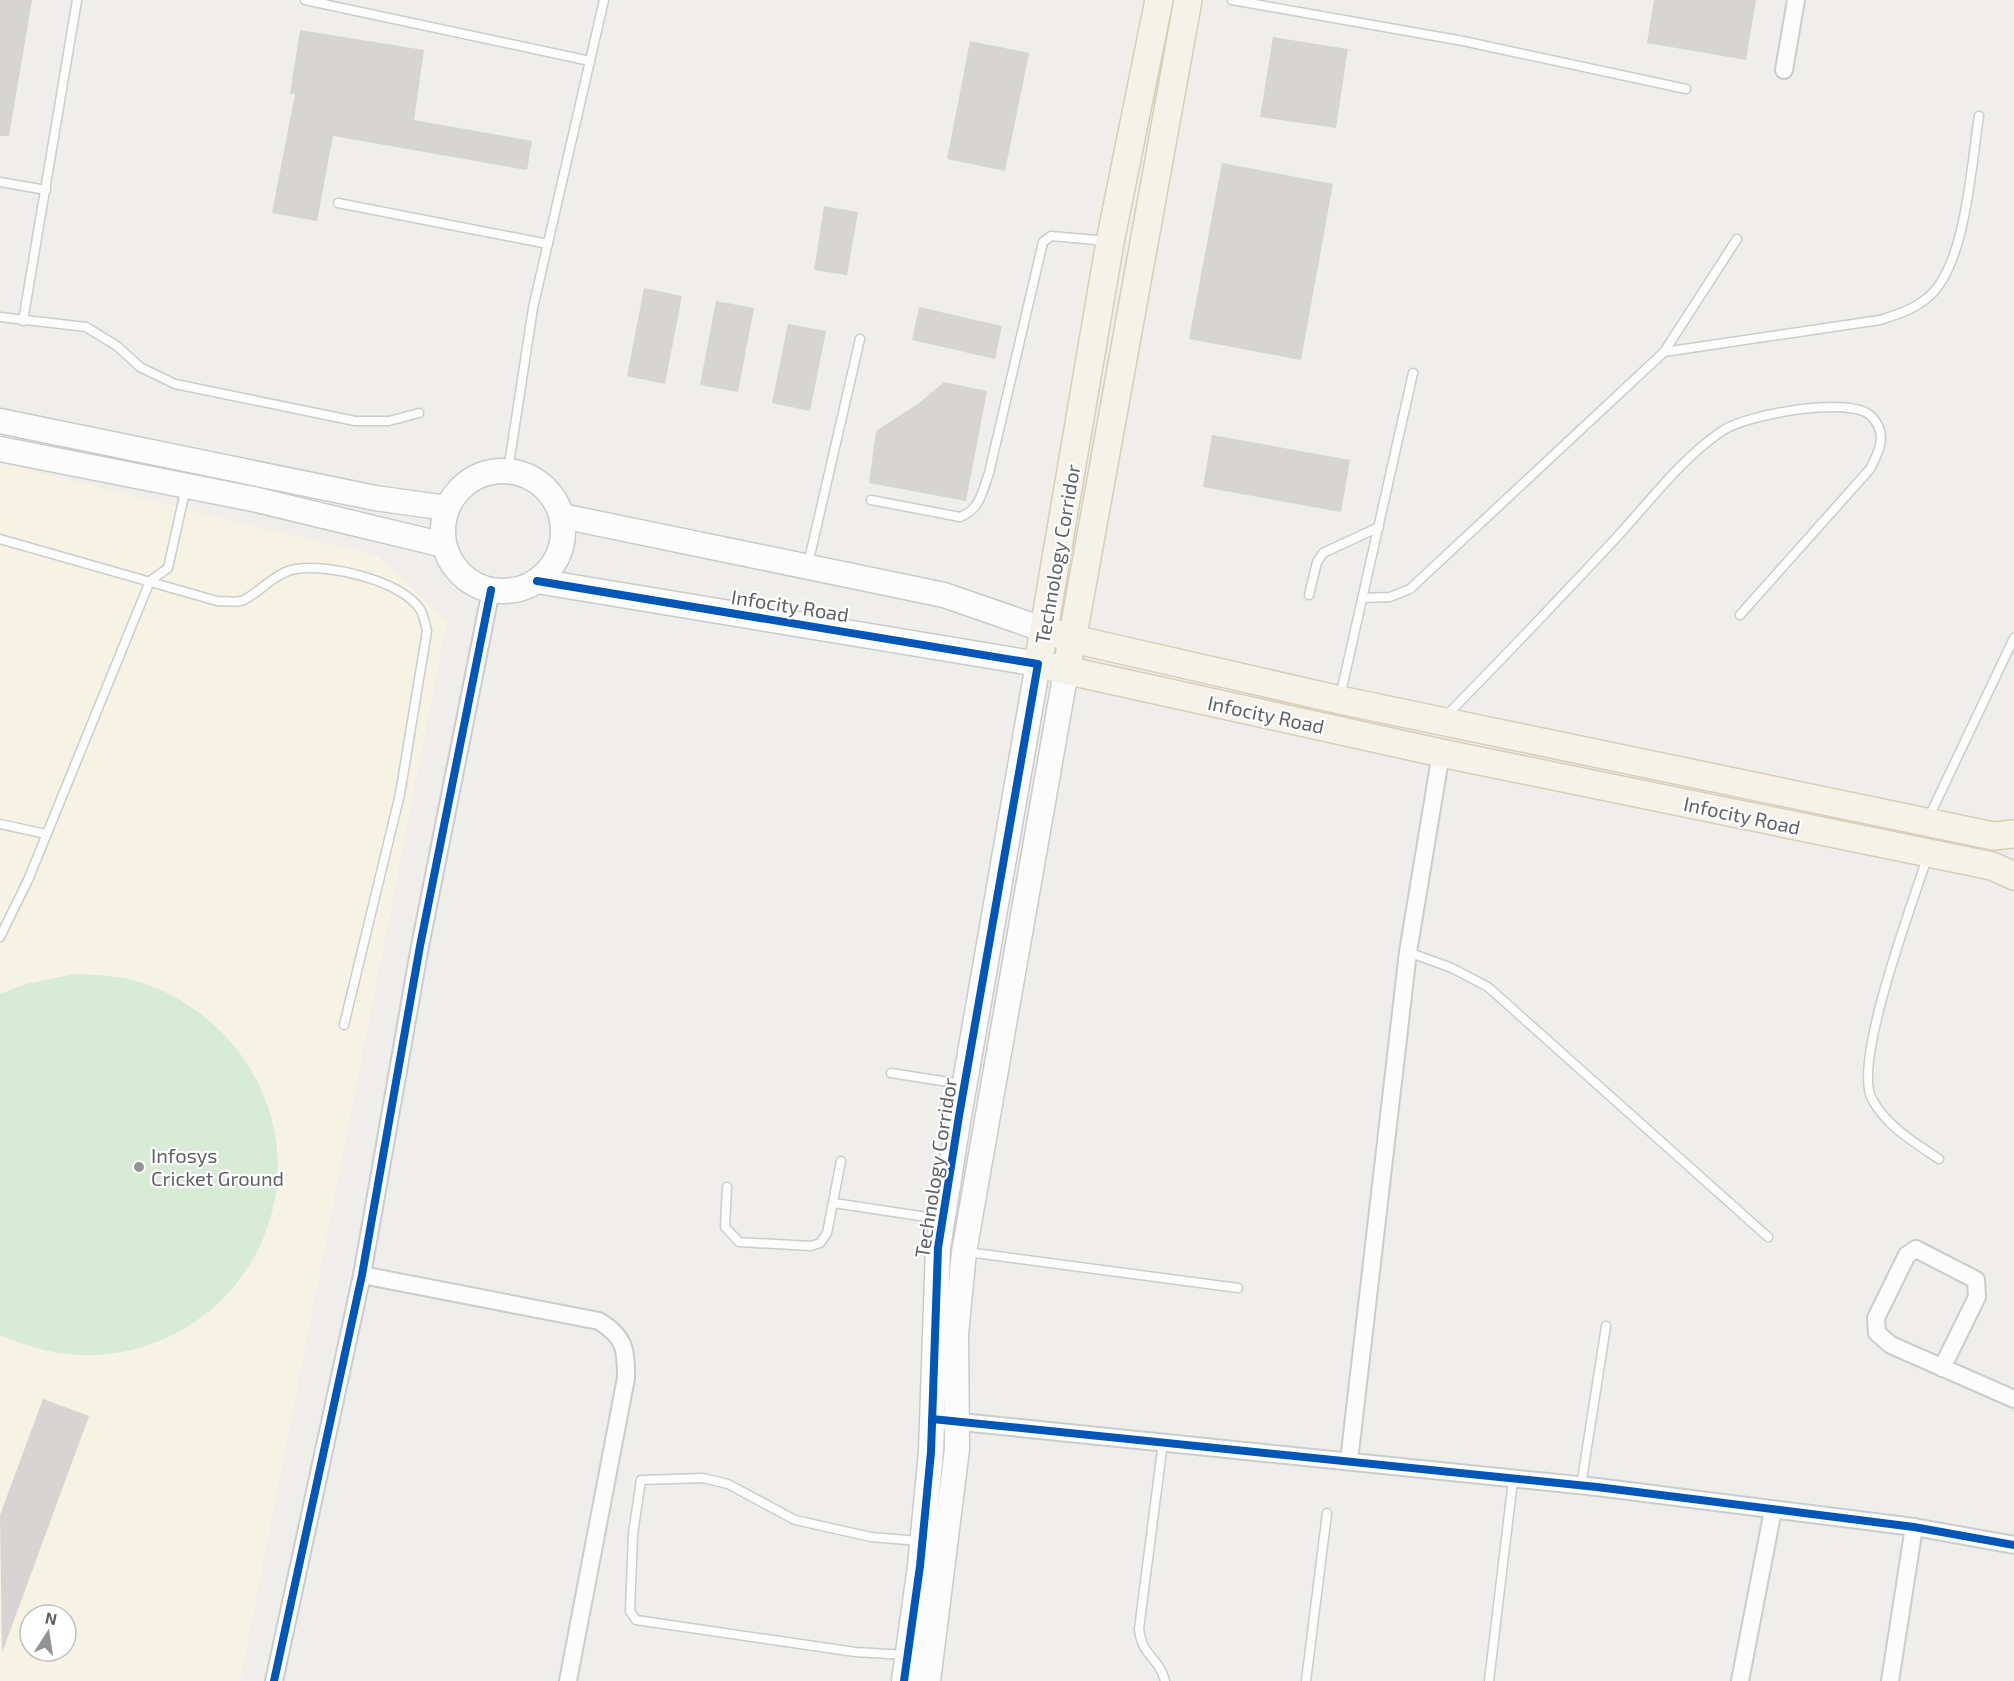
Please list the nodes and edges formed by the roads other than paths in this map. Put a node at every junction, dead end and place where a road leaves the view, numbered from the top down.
1 (77, 0) edge
2 (305, 0) edge
3 (604, 0) edge
4 (1159, 0) edge
5 (1188, 0) edge
6 (1232, 0) edge
7 (1796, 0) edge
8 (590, 61) junction
9 (1784, 70) dead end
10 (1686, 89) dead end
11 (1979, 116) dead end
12 (0, 182) edge
13 (46, 190) junction
14 (338, 203) dead end
15 (1737, 239) dead end
16 (1110, 242) junction
17 (548, 244) junction
18 (0, 317) edge
19 (23, 321) junction
20 (860, 339) dead end
21 (1664, 352) junction
22 (1413, 372) dead end
23 (419, 413) dead end
24 (0, 421) edge
25 (0, 449) edge
26 (508, 471) junction
27 (186, 486) junction
28 (871, 500) dead end
29 (447, 508) junction
30 (562, 516) junction
31 (1379, 527) junction
32 (0, 539) edge
33 (444, 545) junction
34 (807, 567) junction
35 (150, 581) junction
36 (537, 581) junction
37 (491, 590) junction
38 (1309, 595) dead end
39 (1363, 598) junction
40 (1740, 615) dead end
41 (1045, 630) junction
42 (2014, 638) edge
43 (1073, 639) junction
44 (1038, 664) junction
45 (1066, 671) junction
46 (1340, 700) junction
47 (1440, 722) junction
48 (1441, 753) junction
49 (1926, 822) junction
50 (0, 824) edge
51 (46, 834) junction
52 (2004, 835) edge
53 (1928, 854) junction
54 (2003, 871) edge
55 (0, 937) edge
56 (1408, 952) junction
57 (344, 1025) dead end
58 (891, 1074) dead end
59 (964, 1085) junction
60 (1939, 1159) dead end
61 (841, 1161) dead end
62 (727, 1186) dead end
63 (834, 1203) junction
64 (943, 1219) junction
65 (1768, 1237) dead end
66 (964, 1252) junction
67 (362, 1275) junction
68 (1238, 1288) dead end
69 (1606, 1326) dead end
70 (1942, 1368) junction
71 (2014, 1399) edge
72 (932, 1419) junction
73 (957, 1421) junction
74 (1163, 1442) junction
75 (1349, 1461) junction
76 (1512, 1480) junction
77 (1581, 1486) junction
78 (1773, 1510) junction
79 (1327, 1513) dead end
80 (1914, 1527) junction
81 (922, 1542) junction
82 (2014, 1545) edge
83 (907, 1655) junction
84 (274, 1681) edge
85 (568, 1681) edge
86 (904, 1681) edge
87 (928, 1681) edge
88 (1165, 1681) edge
89 (1306, 1681) edge
90 (1489, 1681) edge
91 (1740, 1681) edge
92 (1890, 1681) edge

1 - 13 lane
2 - 8 lane
3 - 8 lane
4 - 16 main road, Technology Corridor
5 - 43 main road
6 - 10 lane
7 - 9 street
8 - 17 lane
11 - 21 lane
12 - 13 lane
13 - 19 lane
14 - 17 lane
15 - 21 lane
16 - 28 lane
16 - 41 main road, Technology Corridor
17 - 26 lane
18 - 19 lane
19 - 23 lane
20 - 34 lane
21 - 39 lane
22 - 31 lane
24 - 29 street
25 - 27 street
26 - 29 street
26 - 30 street
27 - 33 street
27 - 35 lane
29 - 33 street
30 - 34 street, Infocity Road
30 - 36 street
31 - 38 lane
31 - 39 lane
32 - 35 lane
33 - 37 street
34 - 41 street, Infocity Road
35 - 51 lane
35 - 57 lane
36 - 37 street
36 - 44 street, Infocity Road
37 - 67 street
39 - 46 lane
40 - 47 lane
41 - 43 main road, Infocity Road
41 - 44 main road, Technology Corridor
42 - 49 lane
43 - 45 main road
43 - 46 main road, Infocity Road
44 - 45 main road, Infocity Road
44 - 59 street, Technology Corridor
45 - 48 main road, Infocity Road
45 - 66 street
46 - 47 main road, Infocity Road
47 - 49 main road, Infocity Road
48 - 53 main road, Infocity Road
48 - 56 street
49 - 52 main road, Infocity Road
50 - 51 lane
51 - 55 lane
52 - 54 main road, Infocity Road
53 - 54 main road, Infocity Road
53 - 60 lane
56 - 65 lane
56 - 75 street
58 - 59 lane
59 - 64 street, Technology Corridor
61 - 63 lane
62 - 63 lane
63 - 64 lane
64 - 72 street, Technology Corridor
66 - 68 lane
66 - 73 street
67 - 84 street
67 - 85 street
69 - 77 lane
70 - 70 street
70 - 71 street
72 - 73 street
72 - 81 street, Technology Corridor
73 - 74 street
73 - 87 street
74 - 75 street
74 - 88 lane
75 - 76 street
76 - 77 street
76 - 90 lane
77 - 78 street
78 - 80 street
78 - 91 street
79 - 89 lane
80 - 82 street
80 - 92 street
81 - 83 street, Technology Corridor
81 - 83 lane
83 - 86 street, Technology Corridor

